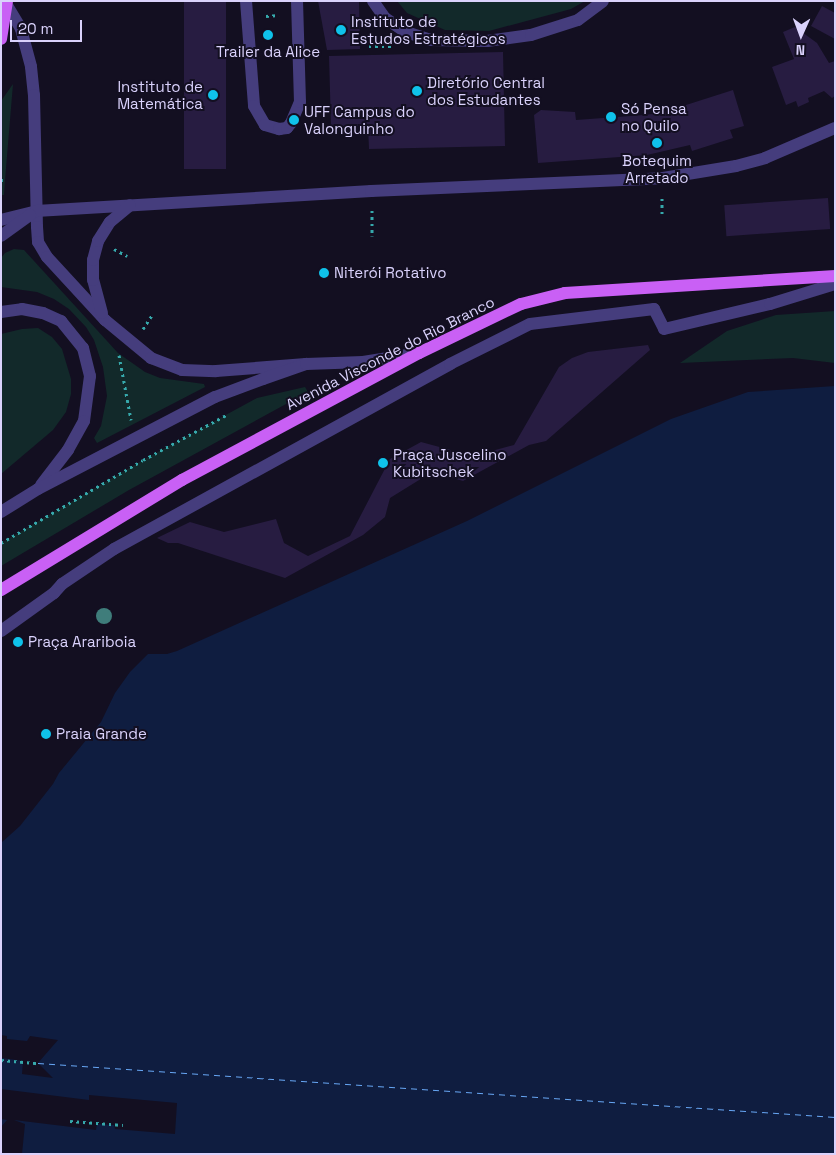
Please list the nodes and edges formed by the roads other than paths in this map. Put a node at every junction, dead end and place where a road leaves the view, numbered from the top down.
1 (246, 1) edge
2 (373, 1) edge
3 (603, 1) edge
4 (8, 4) edge
5 (297, 7) edge
6 (1, 39) edge
7 (835, 128) edge
8 (130, 205) junction
9 (36, 211) junction
10 (1, 220) edge
11 (1, 236) edge
12 (835, 276) edge
13 (835, 284) edge
14 (1, 312) edge
15 (105, 320) junction
16 (419, 353) junction
17 (306, 364) junction
18 (38, 489) junction
19 (1, 512) edge
20 (1, 590) edge
21 (1, 632) edge

1 - 5 street
2 - 3 street
4 - 6 main road
4 - 9 street, Avenida Visconde do Rio Branco
7 - 8 street
8 - 9 street
8 - 15 street
9 - 10 street
9 - 11 street
9 - 15 street, Avenida Visconde do Rio Branco
12 - 16 main road, Avenida Visconde do Rio Branco
13 - 21 street
14 - 18 street
15 - 17 street, Avenida Visconde do Rio Branco
16 - 17 street, Avenida Visconde do Rio Branco
16 - 20 main road, Avenida Visconde do Rio Branco
17 - 18 street
18 - 19 street

